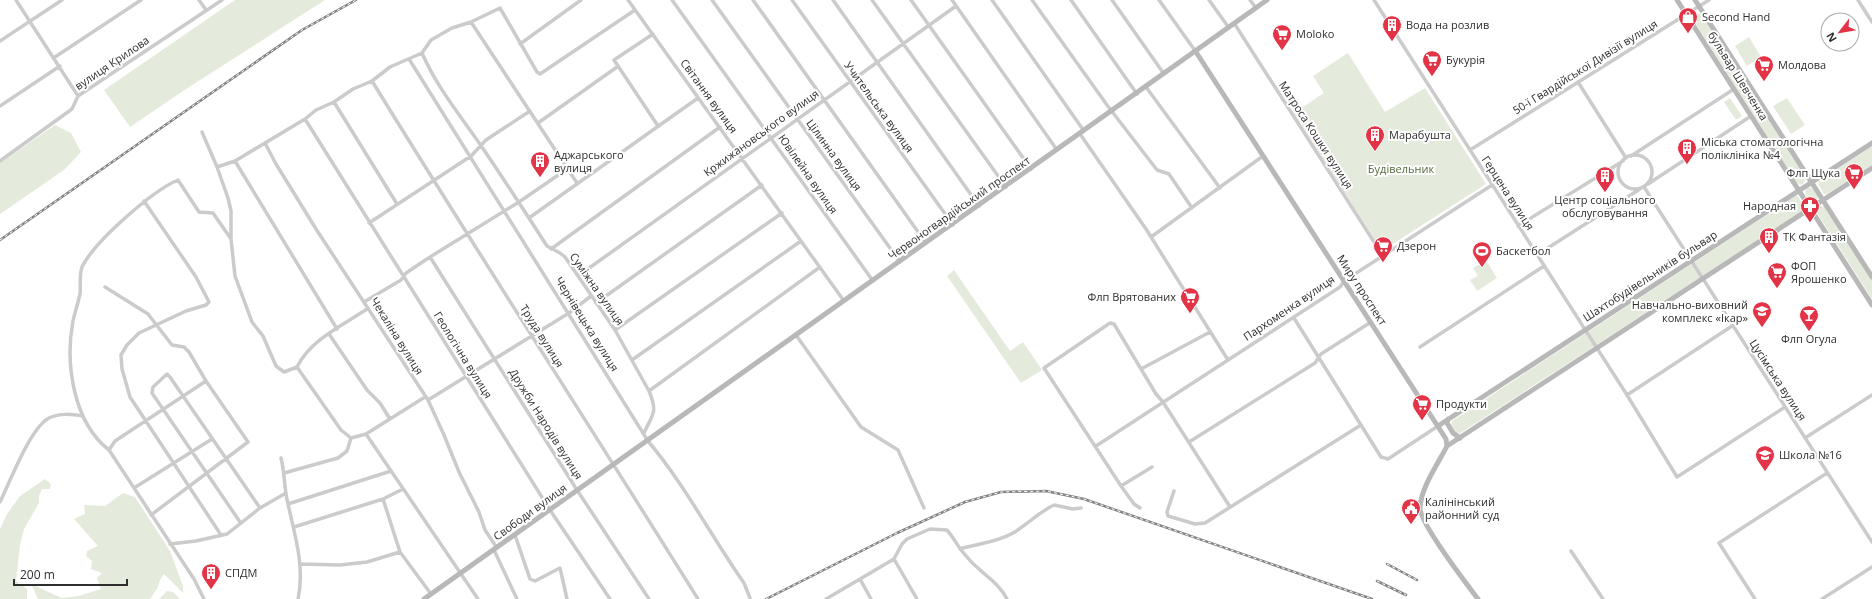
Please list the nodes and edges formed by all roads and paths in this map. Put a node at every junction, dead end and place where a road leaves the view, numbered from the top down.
1 (16, 0) edge
2 (62, 0) edge
3 (141, 0) edge
4 (199, 0) edge
5 (222, 0) edge
6 (581, 0) edge
7 (628, 0) edge
8 (672, 0) edge
9 (712, 0) edge
10 (753, 0) edge
11 (792, 0) edge
12 (833, 0) edge
13 (872, 0) edge
14 (911, 0) edge
15 (952, 0) edge
16 (992, 0) edge
17 (1032, 0) edge
18 (1071, 0) edge
19 (1112, 0) edge
20 (1159, 0) edge
21 (1209, 0) edge
22 (1250, 0) edge
23 (1267, 0) edge
24 (1374, 0) edge
25 (1677, 0) edge
26 (1696, 0) edge
27 (1709, 0) edge
28 (1858, 0) edge
29 (956, 6) junction
30 (1699, 6) junction
31 (1256, 8) junction
32 (206, 10) junction
33 (635, 10) junction
34 (1686, 14) junction
35 (30, 21) junction
36 (471, 22) junction
37 (1872, 22) edge
38 (1234, 24) junction
39 (928, 25) junction
40 (1229, 28) junction
41 (652, 34) junction
42 (0, 41) edge
43 (903, 43) junction
44 (520, 44) junction
45 (1196, 52) junction
46 (422, 53) junction
47 (55, 57) junction
48 (409, 59) junction
49 (876, 62) junction
50 (60, 66) junction
51 (617, 67) junction
52 (1164, 74) junction
53 (372, 81) junction
54 (850, 82) junction
55 (1578, 82) junction
56 (1146, 87) junction
57 (1734, 89) junction
58 (1137, 94) junction
59 (78, 96) junction
60 (698, 98) junction
61 (823, 100) junction
62 (334, 102) junction
63 (0, 106) edge
64 (530, 111) junction
65 (1113, 111) junction
66 (1751, 116) junction
67 (305, 119) junction
68 (797, 119) junction
69 (538, 124) junction
70 (658, 126) junction
71 (720, 127) junction
72 (202, 132) dead end
73 (1082, 133) junction
74 (770, 138) junction
75 (265, 143) junction
76 (1872, 143) edge
77 (481, 146) junction
78 (1057, 150) junction
79 (1470, 150) junction
80 (471, 156) junction
81 (1263, 156) junction
82 (1631, 156) junction
83 (742, 158) junction
84 (1624, 160) junction
85 (0, 161) edge
86 (235, 161) junction
87 (217, 167) junction
88 (1872, 168) edge
89 (567, 169) junction
90 (1031, 169) junction
91 (433, 180) junction
92 (1812, 182) junction
93 (577, 183) junction
94 (1648, 184) junction
95 (762, 185) junction
96 (1492, 185) junction
97 (1006, 187) junction
98 (1220, 188) junction
99 (1642, 188) junction
100 (1799, 191) junction
101 (1823, 200) junction
102 (144, 201) junction
103 (519, 202) junction
104 (398, 204) junction
105 (978, 206) junction
106 (1192, 208) junction
107 (1810, 209) junction
108 (504, 211) junction
109 (782, 213) junction
110 (529, 218) junction
111 (369, 223) junction
112 (953, 225) junction
113 (1518, 226) junction
114 (467, 233) junction
115 (1151, 237) junction
116 (231, 239) junction
117 (801, 241) junction
118 (926, 243) junction
119 (551, 249) junction
120 (1537, 255) junction
121 (430, 256) junction
122 (1383, 256) junction
123 (1690, 261) junction
124 (900, 262) junction
125 (1544, 266) junction
126 (820, 267) junction
127 (403, 276) junction
128 (578, 276) junction
129 (1872, 277) edge
130 (1702, 280) junction
131 (873, 281) junction
132 (1344, 281) junction
133 (105, 287) dead end
134 (591, 296) junction
135 (844, 301) junction
136 (364, 302) junction
137 (596, 302) junction
138 (1872, 305) edge
139 (367, 309) junction
140 (569, 313) junction
141 (1294, 318) junction
142 (1371, 322) junction
143 (158, 325) junction
144 (1732, 326) junction
145 (337, 329) junction
146 (615, 330) junction
147 (1585, 330) junction
148 (1210, 332) junction
149 (329, 334) junction
150 (531, 336) junction
151 (796, 336) junction
152 (1420, 348) dead end
153 (1597, 348) junction
154 (1319, 358) junction
155 (494, 359) junction
156 (632, 360) junction
157 (1228, 360) junction
158 (297, 367) junction
159 (1141, 369) junction
160 (466, 376) junction
161 (206, 381) junction
162 (650, 391) junction
163 (1627, 395) junction
164 (1872, 395) edge
165 (182, 396) junction
166 (426, 399) junction
167 (1164, 402) junction
168 (1785, 407) junction
169 (163, 409) junction
170 (83, 416) junction
171 (390, 419) junction
172 (1448, 419) junction
173 (145, 421) junction
174 (1362, 425) junction
175 (1438, 426) junction
176 (644, 433) junction
177 (366, 434) junction
178 (351, 438) junction
179 (1460, 438) junction
180 (1805, 438) junction
181 (212, 439) junction
182 (648, 441) junction
183 (1189, 442) junction
184 (1096, 446) junction
185 (1447, 446) junction
186 (109, 450) junction
187 (192, 452) junction
188 (281, 458) dead end
189 (226, 459) junction
190 (173, 464) junction
191 (615, 465) junction
192 (1152, 467) dead end
193 (391, 471) junction
194 (207, 473) junction
195 (284, 473) junction
196 (1827, 473) junction
197 (1121, 486) junction
198 (189, 487) junction
199 (134, 488) junction
200 (404, 489) junction
201 (577, 490) junction
202 (1174, 491) dead end
203 (286, 493) junction
204 (383, 499) junction
205 (0, 502) edge
206 (288, 504) junction
207 (1230, 506) junction
208 (260, 508) junction
209 (924, 508) dead end
210 (1081, 508) dead end
211 (1140, 508) dead end
212 (550, 510) junction
213 (152, 515) junction
214 (240, 522) junction
215 (294, 526) junction
216 (221, 535) junction
217 (515, 535) junction
218 (1872, 542) edge
219 (170, 544) junction
220 (496, 549) junction
221 (960, 549) junction
222 (1571, 551) dead end
223 (400, 552) junction
224 (894, 559) junction
225 (300, 564) junction
226 (1872, 567) edge
227 (461, 574) junction
228 (860, 579) junction
229 (431, 594) junction
230 (750, 598) dead end
231 (204, 599) edge
232 (298, 599) edge
233 (424, 599) edge
234 (478, 599) edge
235 (517, 599) edge
236 (567, 599) edge
237 (610, 599) edge
238 (649, 599) edge
239 (698, 599) edge
240 (826, 599) edge
241 (871, 599) edge
242 (917, 599) edge
243 (1008, 599) edge
244 (1478, 599) edge
245 (1603, 599) edge
246 (1755, 599) edge
247 (1822, 599) edge

1 - 35 street
2 - 35 street
3 - 47 street
4 - 32 street
5 - 32 street, вулиця Крилова
6 - 44 street
7 - 33 street, Світання вулиця
8 - 74 street, Ювілейна вулиця
9 - 68 street, Цілинна вулиця
10 - 61 street
11 - 54 street, Учительська вулиця
12 - 49 street
13 - 43 street
14 - 39 street
15 - 29 street
16 - 73 street
17 - 65 street
18 - 58 street
19 - 52 street
20 - 45 street, Миру проспект
21 - 40 street
22 - 31 street
23 - 31 main road, Червоногвардійський проспект
24 - 79 street, Герцена вулиця
25 - 34 main road, бульвар Шевченка
26 - 30 main road, бульвар Шевченка
27 - 30 street, 50-ї Гвардійської Дивізії вулиця
28 - 37 street
29 - 39 street, Кржижановського вулиця
29 - 78 street
30 - 34 street, 50-ї Гвардійської Дивізії вулиця
30 - 92 main road, бульвар Шевченка
31 - 38 main road, Червоногвардійський проспект
32 - 59 street, вулиця Крилова
33 - 41 street, Світання вулиця
33 - 44 street
34 - 55 street, 50-ї Гвардійської Дивізії вулиця
34 - 57 main road, бульвар Шевченка
35 - 42 street
35 - 47 street
36 - 44 street
36 - 46 street
36 - 64 street
38 - 40 main road, Червоногвардійський проспект
38 - 122 street, Матроса Кошки вулиця
39 - 43 street, Кржижановського вулиця
39 - 90 street
40 - 45 main road, Червоногвардійський проспект
41 - 51 street
41 - 60 street, Світання вулиця
43 - 49 street, Кржижановського вулиця
43 - 97 street
45 - 52 main road, Червоногвардійський проспект
45 - 81 main road, Миру проспект
46 - 48 street
46 - 77 street, Суміжна вулиця
47 - 50 street
48 - 53 street
48 - 80 street, Чернівецька вулиця
49 - 54 street, Кржижановського вулиця
49 - 105 street
50 - 59 street
50 - 63 street
51 - 69 street
51 - 70 street
52 - 56 main road, Червоногвардійський проспект
53 - 62 street
53 - 91 street, Труда вулиця
54 - 61 street, Кржижановського вулиця
54 - 112 street, Учительська вулиця
55 - 79 street, 50-ї Гвардійської Дивізії вулиця
55 - 84 street
56 - 58 main road, Червоногвардійський проспект
56 - 98 street
57 - 66 main road, бульвар Шевченка
57 - 82 street
58 - 65 main road, Червоногвардійський проспект
59 - 85 street, вулиця Крилова
60 - 70 street
60 - 71 street, Світання вулиця
61 - 68 street, Кржижановського вулиця
61 - 118 street
62 - 67 street
62 - 104 street
64 - 69 street
64 - 77 street
65 - 73 main road, Червоногвардійський проспект
65 - 106 street
66 - 94 street
66 - 100 main road, бульвар Шевченка
67 - 75 street
67 - 111 street, Геологічна вулиця
68 - 74 street, Кржижановського вулиця
68 - 124 street, Цілинна вулиця
69 - 89 street
70 - 93 street
71 - 83 street, Світання вулиця
71 - 119 street
72 - 87 street
73 - 78 main road, Червоногвардійський проспект
73 - 115 street
74 - 83 street, Кржижановського вулиця
74 - 131 street, Ювілейна вулиця
75 - 86 street
75 - 136 street, Чекаліна вулиця
76 - 92 main road, Шахтобудівельників бульвар
77 - 80 street
77 - 103 street, Суміжна вулиця
78 - 90 main road, Червоногвардійський проспект
79 - 96 street, Герцена вулиця
80 - 91 street
80 - 108 street, Чернівецька вулиця
81 - 98 street
81 - 132 main road, Миру проспект
82 - 84 street
82 - 94 street
83 - 95 street, Світання вулиця
83 - 128 street, Кржижановського вулиця
84 - 99 street
84 - 113 street
86 - 87 street
86 - 145 street
87 - 116 street
88 - 101 main road
89 - 93 street
89 - 103 street
90 - 97 main road, Червоногвардійський проспект
91 - 104 street
91 - 114 street, Труда вулиця
92 - 100 main road, Шахтобудівельників бульвар
92 - 101 main road, бульвар Шевченка
93 - 110 street
94 - 99 street
95 - 109 street, Світання вулиця
95 - 137 street
96 - 113 street, Герцена вулиця
96 - 122 street, Пархоменка вулиця
97 - 105 main road, Червоногвардійський проспект
98 - 106 street
99 - 120 street
99 - 123 street, Цусімська вулиця
100 - 107 main road, бульвар Шевченка
100 - 123 main road, Шахтобудівельників бульвар
101 - 107 main road
101 - 129 main road, бульвар Шевченка
102 - 116 street
102 - 143 street
102 - 170 street
103 - 108 street
103 - 110 street, Суміжна вулиця
104 - 111 street
105 - 112 main road, Червоногвардійський проспект
106 - 115 street
107 - 130 main road
107 - 138 main road, бульвар Шевченка
108 - 114 street
108 - 140 street, Чернівецька вулиця
109 - 117 street, Світання вулиця
109 - 146 street
110 - 119 street, Суміжна вулиця
111 - 127 street, Геологічна вулиця
112 - 118 main road, Червоногвардійський проспект
113 - 120 street, Герцена вулиця
114 - 121 street
114 - 150 street, Труда вулиця
115 - 148 street
116 - 158 street
117 - 126 street, Світання вулиця
117 - 156 street
118 - 124 main road, Червоногвардійський проспект
119 - 128 street, Суміжна вулиця
120 - 125 street, Герцена вулиця
121 - 127 street
121 - 155 street, Дружби Народів вулиця
122 - 132 street, Пархоменка вулиця
123 - 130 street, Цусімська вулиця
123 - 147 main road, Шахтобудівельників бульвар
124 - 131 main road, Червоногвардійський проспект
125 - 147 street, Герцена вулиця
125 - 152 street
126 - 135 street, Світання вулиця
126 - 162 street
127 - 136 street
127 - 160 street, Геологічна вулиця
128 - 134 street, Суміжна вулиця
130 - 144 street, Цусімська вулиця
130 - 153 main road
131 - 135 main road, Червоногвардійський проспект
132 - 141 street, Пархоменка вулиця
132 - 142 main road, Миру проспект
133 - 143 street
134 - 137 street, Суміжна вулиця
134 - 140 street
135 - 151 main road, Червоногвардійський проспект
136 - 139 street, Чекаліна вулиця
137 - 146 street, Суміжна вулиця
139 - 145 street
139 - 166 street, Чекаліна вулиця
140 - 150 street
140 - 176 street, Чернівецька вулиця
141 - 154 street
141 - 157 street, Пархоменка вулиця
142 - 154 street
142 - 175 main road, Миру проспект
143 - 161 street
143 - 173 street
144 - 163 street
144 - 168 street, Цусімська вулиця
145 - 149 street
146 - 156 street, Суміжна вулиця
147 - 153 street, Герцена вулиця
147 - 172 main road, Шахтобудівельників бульвар
148 - 157 street
148 - 159 street
149 - 158 street
149 - 171 street
150 - 155 street
150 - 191 street, Труда вулиця
151 - 182 main road, Червоногвардійський проспект
151 - 209 street
153 - 163 street, Герцена вулиця
153 - 179 main road
154 - 174 street
154 - 183 street
155 - 160 street
155 - 201 street, Дружби Народів вулиця
156 - 162 street, Суміжна вулиця
157 - 167 street, Пархоменка вулиця
158 - 178 street
159 - 167 street
159 - 184 street
160 - 166 street
160 - 212 street, Геологічна вулиця
161 - 165 street
161 - 189 street
162 - 176 street, Суміжна вулиця
163 - 168 street, Герцена вулиця
164 - 180 street
165 - 169 street
165 - 169 street
165 - 181 street
166 - 171 street
166 - 220 street, Чекаліна вулиця
167 - 183 street
167 - 184 street, Пархоменка вулиця
168 - 180 street, Цусімська вулиця
169 - 173 street
169 - 187 street
170 - 186 street
170 - 205 street
171 - 177 street
172 - 175 main road, Шахтобудівельників бульвар
172 - 179 main road
173 - 186 street
173 - 190 street
174 - 175 street
174 - 207 street
175 - 185 main road, Миру проспект
176 - 182 street, Чернівецька вулиця
177 - 178 street
177 - 193 street
178 - 195 street
179 - 185 main road
180 - 196 street, Цусімська вулиця
181 - 187 street
181 - 189 street
182 - 191 main road, Свободи вулиця
182 - 230 street, Чернівецька вулиця
183 - 207 street
184 - 197 street
185 - 244 main road
186 - 199 street
187 - 190 street
187 - 194 street
188 - 195 street
189 - 194 street
189 - 208 street
190 - 198 street
190 - 199 street
191 - 201 main road, Свободи вулиця
191 - 239 street, Труда вулиця
192 - 197 street
193 - 200 street
193 - 206 street
194 - 198 street
194 - 214 street
195 - 203 street
196 - 218 street, Цусімська вулиця
196 - 246 street
197 - 211 street
198 - 213 street
198 - 216 street
199 - 213 street
200 - 204 street
200 - 227 street
201 - 212 main road, Свободи вулиця
201 - 238 street, Дружби Народів вулиця
202 - 207 street
203 - 206 street
203 - 208 street
204 - 215 street
204 - 223 street
206 - 215 street
208 - 214 street
210 - 221 street
212 - 217 main road, Свободи вулиця
212 - 237 street, Геологічна вулиця
213 - 219 street
214 - 216 street
215 - 225 street
216 - 219 street
217 - 220 main road, Свободи вулиця
217 - 236 street
219 - 231 street
220 - 227 main road, Свободи вулиця
220 - 235 street, Чекаліна вулиця
221 - 224 street
221 - 243 street
222 - 245 street
223 - 225 street
223 - 229 street
224 - 228 street
224 - 242 street
225 - 232 street
226 - 247 street
227 - 229 main road, Свободи вулиця
227 - 234 street
228 - 240 street
228 - 241 street
229 - 233 main road, Свободи вулиця

